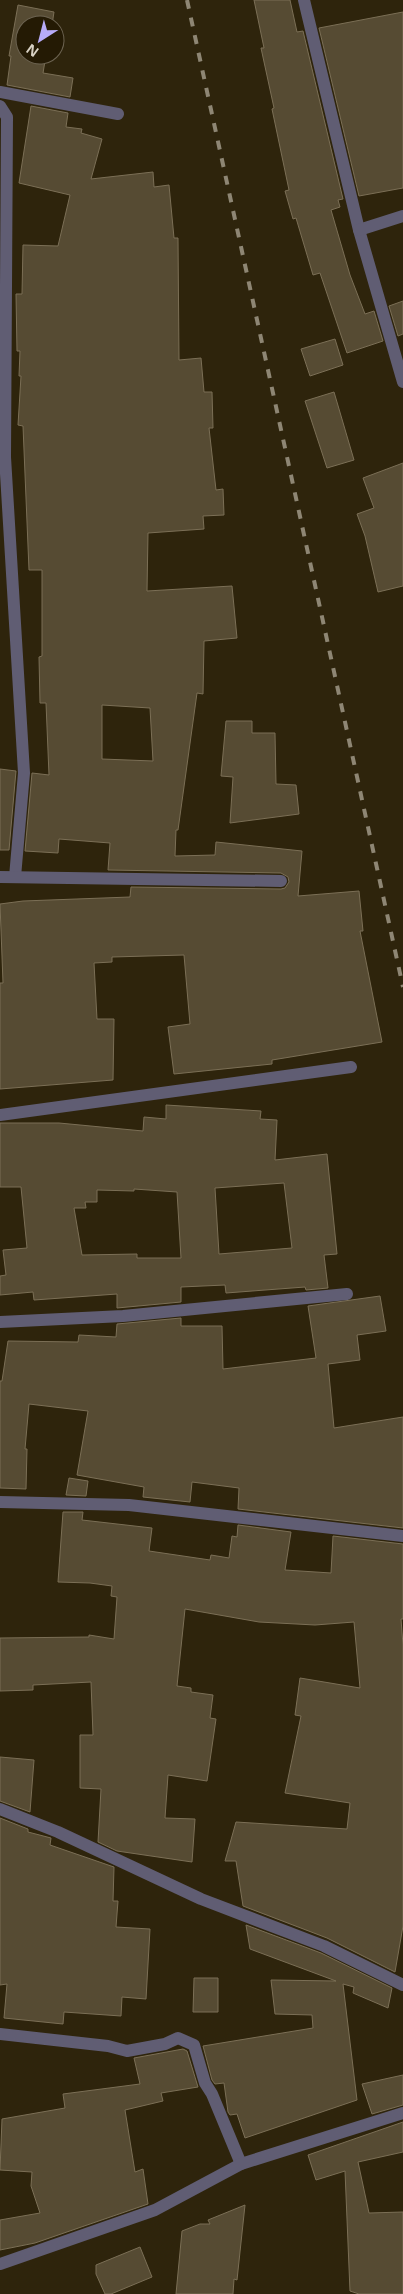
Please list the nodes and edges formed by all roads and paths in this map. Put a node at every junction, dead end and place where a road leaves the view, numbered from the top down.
1 (304, 0) edge
2 (0, 92) edge
3 (0, 106) edge
4 (118, 114) dead end
5 (403, 216) edge
6 (359, 230) junction
7 (403, 382) edge
8 (0, 877) edge
9 (15, 877) junction
10 (281, 881) dead end
11 (351, 1067) dead end
12 (0, 1115) edge
13 (347, 1294) dead end
14 (0, 1322) edge
15 (0, 1502) edge
16 (403, 1536) edge
17 (0, 1809) edge
18 (403, 1985) edge
19 (0, 2034) edge
20 (403, 2113) edge
21 (241, 2164) junction
22 (0, 2264) edge

1 - 6 street
2 - 4 street
3 - 9 street
5 - 6 street
6 - 7 street
8 - 9 street
9 - 10 street
11 - 12 street
13 - 14 street
15 - 16 street
17 - 18 street
19 - 21 street
20 - 21 street
21 - 22 street

